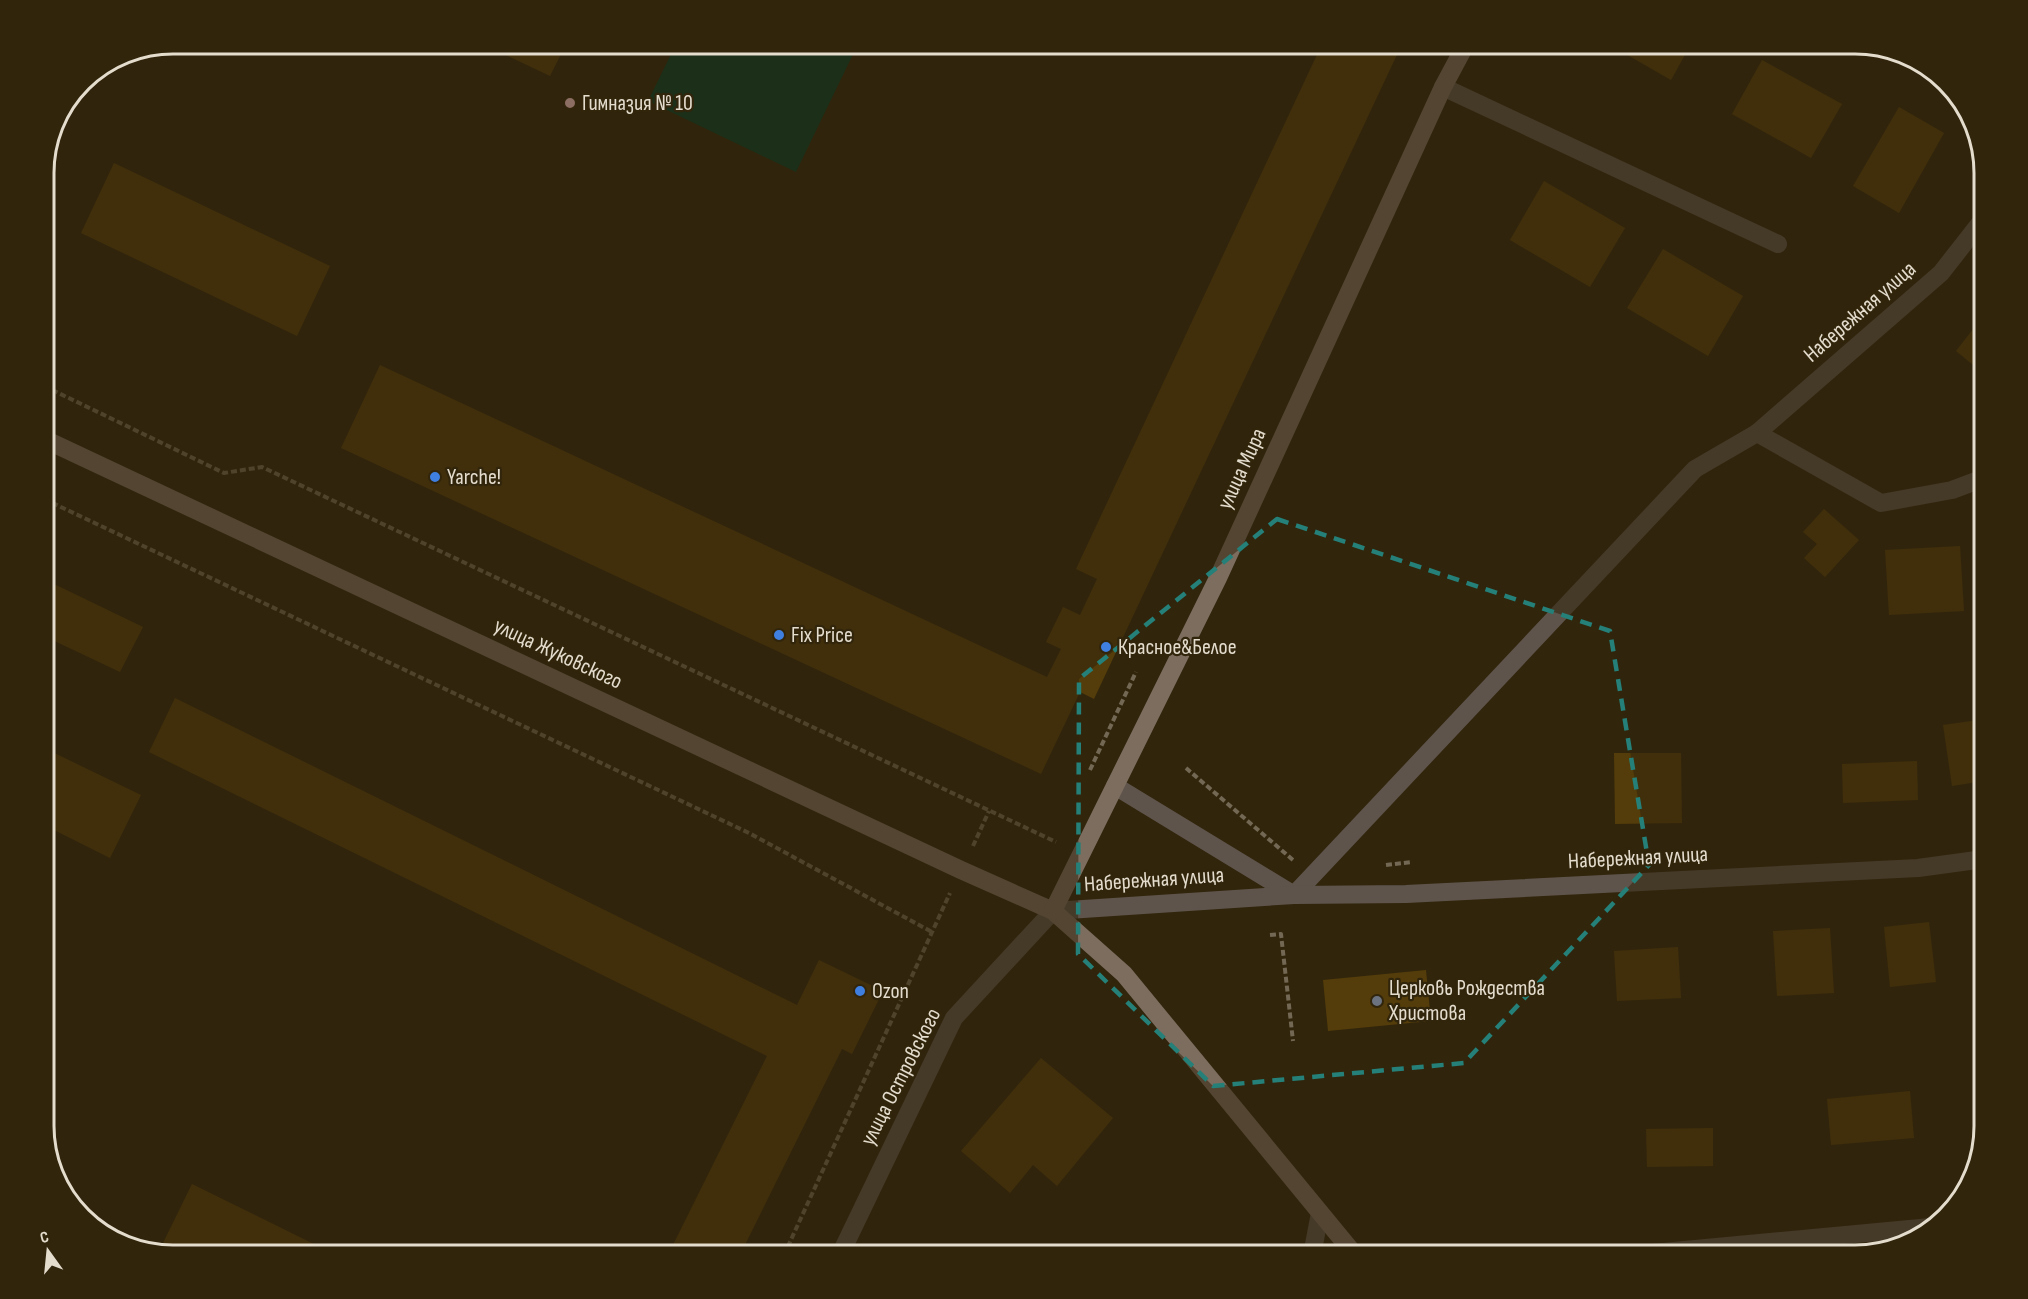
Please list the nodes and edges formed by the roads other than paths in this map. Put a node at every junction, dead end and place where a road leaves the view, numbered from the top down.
1 (1461, 54) edge
2 (1443, 87) junction
3 (1974, 231) edge
4 (1778, 244) dead end
5 (1756, 433) junction
6 (54, 444) edge
7 (1974, 482) edge
8 (1115, 786) junction
9 (1974, 860) edge
10 (1294, 895) junction
11 (1053, 911) junction
12 (1320, 1213) junction
13 (1915, 1229) edge
14 (845, 1245) edge
15 (1314, 1245) edge
16 (1346, 1245) edge
17 (1745, 1245) edge

1 - 2 street, улица Мира
2 - 4 street
2 - 8 street, улица Мира
3 - 5 street, Набережная улица
5 - 7 street
5 - 10 street, Набережная улица
6 - 11 street, улица Жуковского
8 - 10 street
8 - 11 street, улица Мира
9 - 10 street, Набережная улица
10 - 11 street, Набережная улица
11 - 12 street, улица Жуковского
11 - 14 street, улица Островского
12 - 15 street
12 - 16 street, улица Жуковского
13 - 17 street

